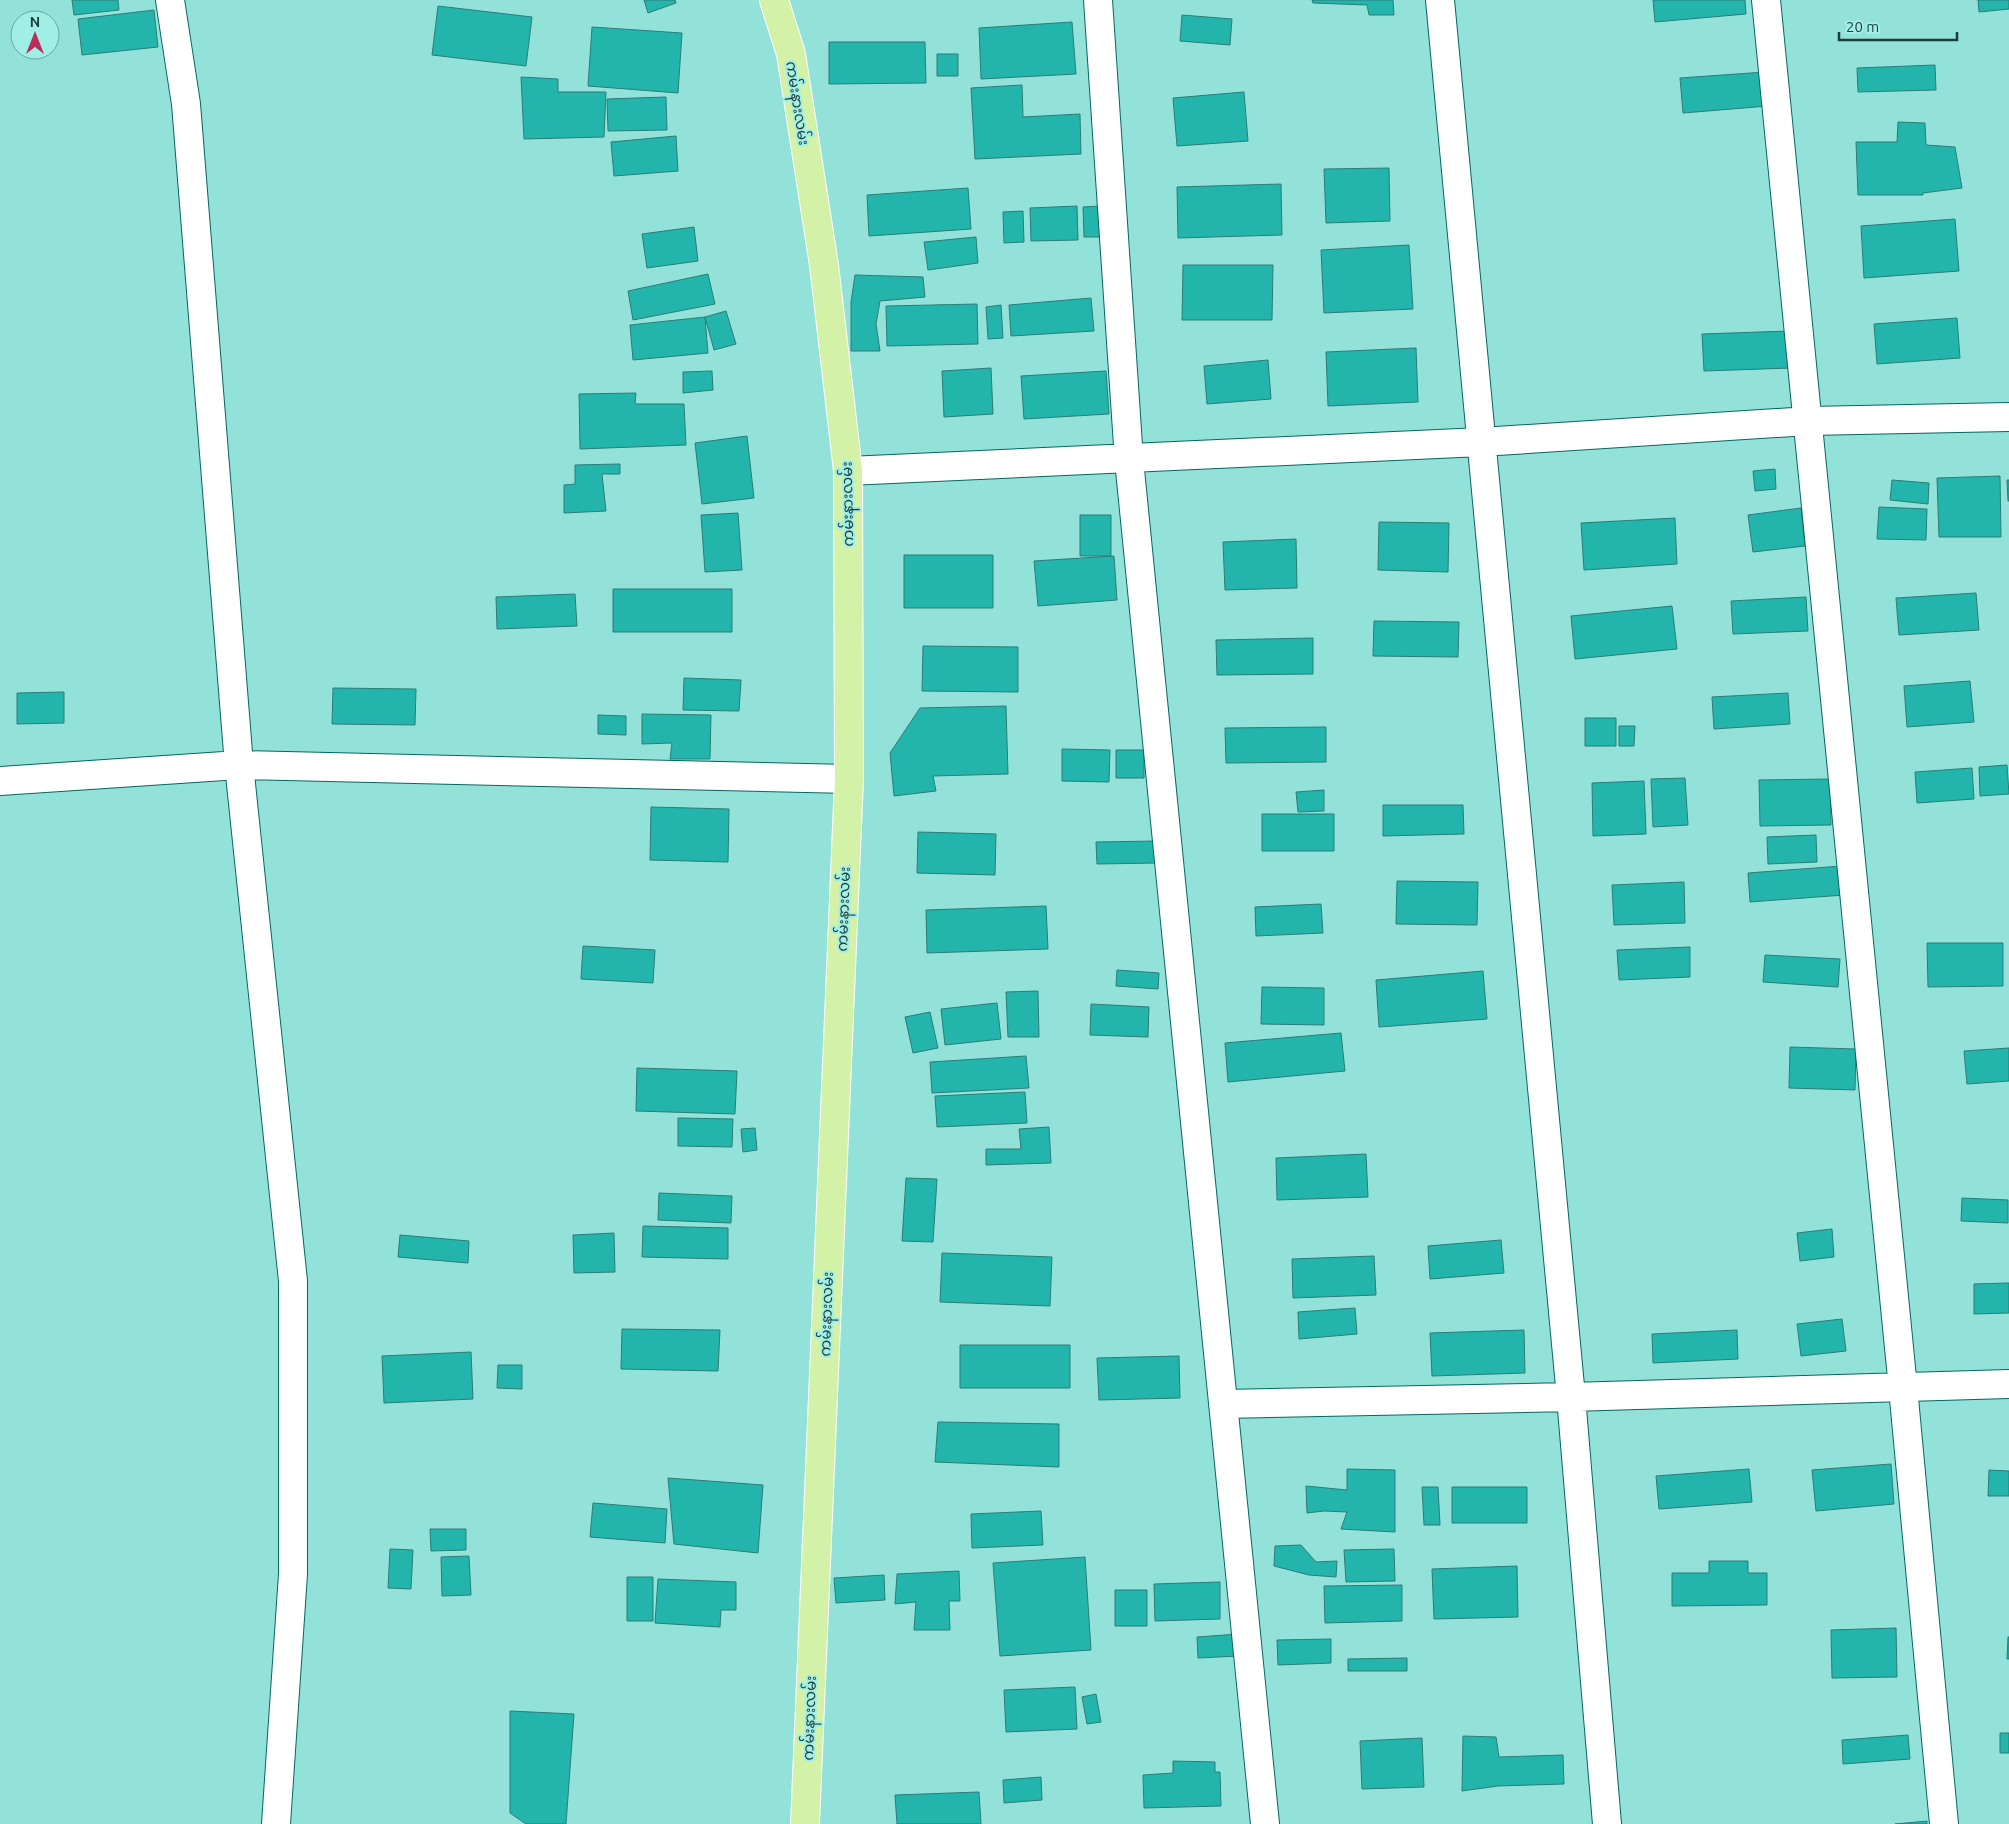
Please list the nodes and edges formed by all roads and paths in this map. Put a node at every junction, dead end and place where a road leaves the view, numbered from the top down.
1 (170, 0) edge
2 (774, 0) edge
3 (1098, 0) edge
4 (1440, 0) edge
5 (1766, 0) edge
6 (2009, 417) edge
7 (1808, 421) junction
8 (1481, 442) junction
9 (1129, 460) junction
10 (848, 471) junction
11 (239, 765) junction
12 (849, 779) junction
13 (0, 781) edge
14 (2009, 1384) edge
15 (1903, 1388) junction
16 (1571, 1396) junction
17 (1223, 1404) junction
18 (276, 1824) edge
19 (804, 1824) edge
20 (1265, 1824) edge
21 (1607, 1824) edge
22 (1944, 1824) edge

1 - 11 street
2 - 10 main road, ကမ်းနားလမ်း
3 - 9 street
4 - 8 street
5 - 7 street
6 - 7 street
7 - 8 street
7 - 15 street
8 - 9 street
8 - 16 street
9 - 10 street
9 - 17 street
10 - 12 main road, ကမ်းနားလမ်း
11 - 12 street
11 - 13 street
11 - 18 street
12 - 19 main road, ကမ်းနားလမ်း
14 - 15 street
15 - 16 street
15 - 22 street
16 - 17 street
16 - 21 street
17 - 20 street

